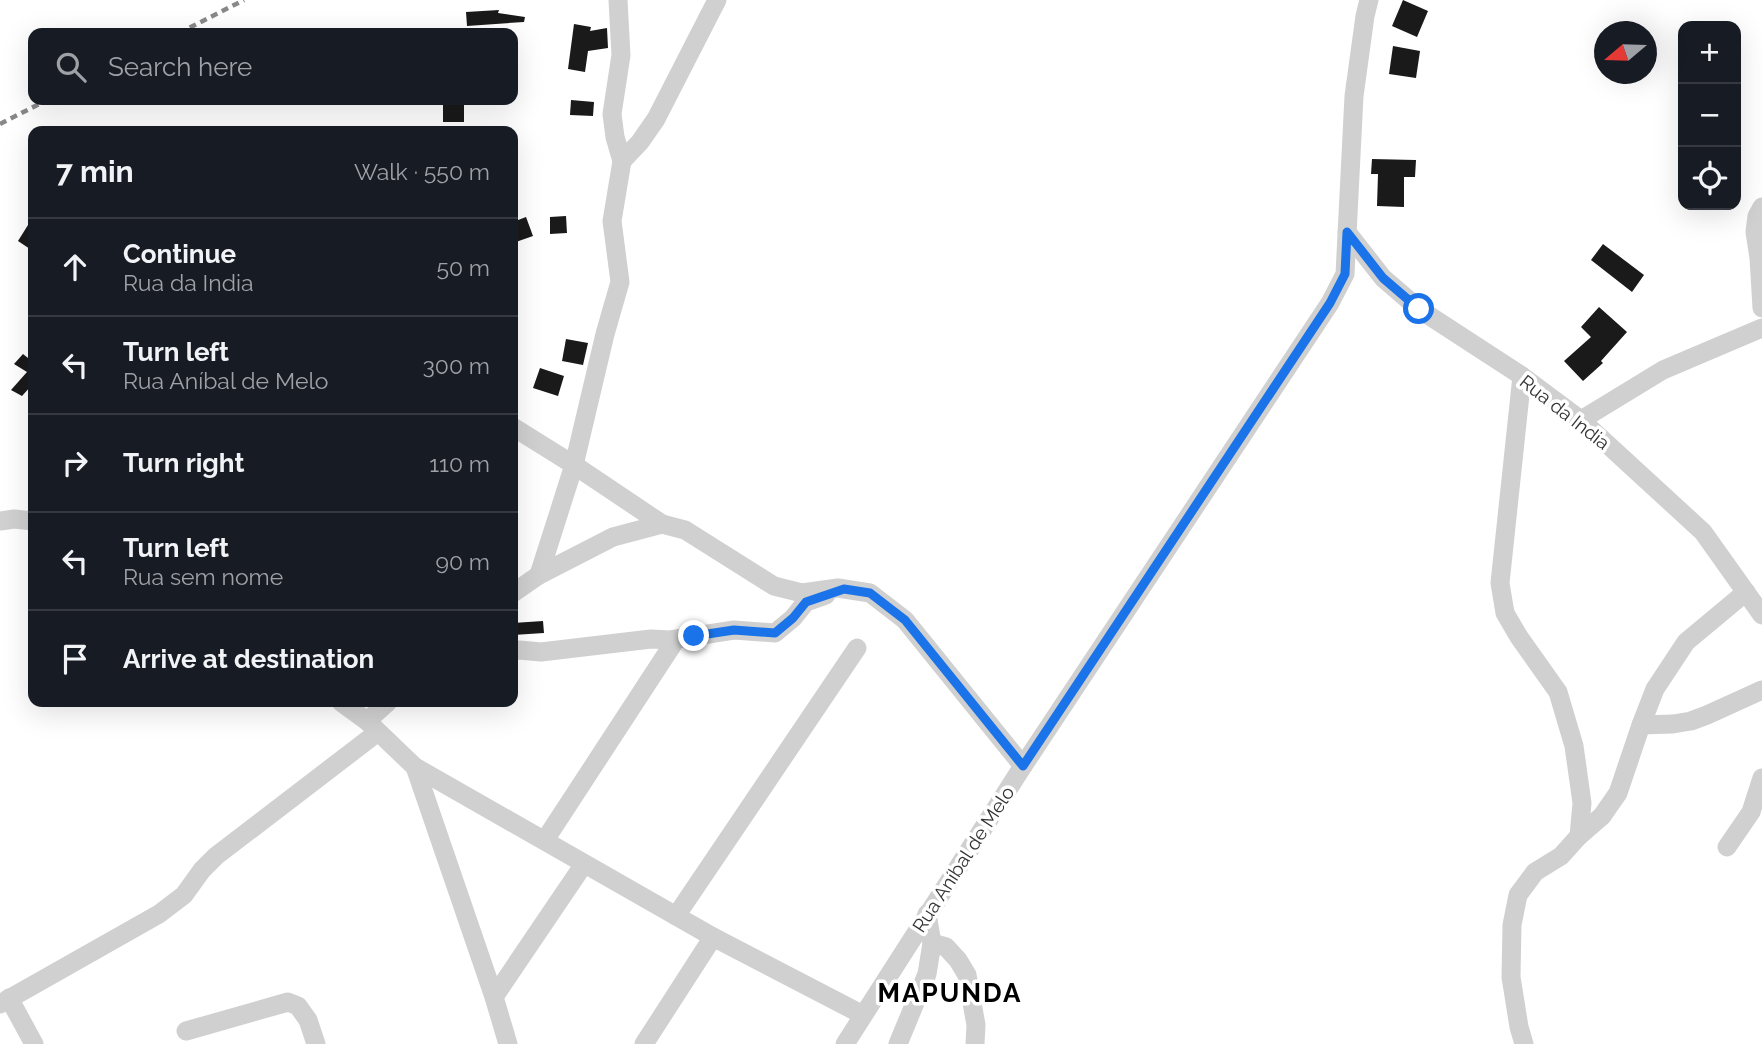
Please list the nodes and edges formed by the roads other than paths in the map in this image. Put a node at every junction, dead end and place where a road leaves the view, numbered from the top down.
1 (618, 0) edge
2 (717, 0) edge
3 (1369, 0) edge
4 (622, 161) junction
5 (1762, 207) edge
6 (1347, 232) junction
7 (1762, 308) edge
8 (1762, 328) edge
9 (1522, 376) junction
10 (1581, 420) junction
11 (518, 430) edge
12 (574, 464) junction
13 (28, 520) edge
14 (0, 521) edge
15 (662, 524) junction
16 (539, 575) junction
17 (844, 589) junction
18 (518, 590) edge
19 (1746, 592) junction
20 (1762, 615) edge
21 (673, 645) dead end
22 (857, 648) dead end
23 (518, 650) edge
24 (1762, 690) edge
25 (347, 707) edge
26 (385, 707) edge
27 (1641, 725) junction
28 (373, 727) junction
29 (1023, 766) junction
30 (415, 767) junction
31 (1762, 778) edge
32 (1579, 836) junction
33 (545, 840) junction
34 (1727, 847) dead end
35 (584, 864) junction
36 (927, 914) junction
37 (676, 916) junction
38 (713, 937) junction
39 (932, 943) junction
40 (494, 997) junction
41 (5, 1001) edge
42 (863, 1015) junction
43 (186, 1031) dead end
44 (34, 1044) edge
45 (316, 1044) edge
46 (508, 1044) edge
47 (644, 1044) edge
48 (845, 1044) edge
49 (898, 1044) edge
50 (975, 1044) edge
51 (1524, 1044) edge

1 - 4 street
2 - 4 street
3 - 6 street, Rua Aníbal de Melo
4 - 12 street
5 - 7 street
6 - 9 street, Rua da India
6 - 29 street, Rua Aníbal de Melo
8 - 10 street
9 - 10 street, Rua da India
9 - 32 street
10 - 19 street, Rua da India
11 - 12 street
12 - 15 street
12 - 16 street
13 - 14 street
15 - 16 street
15 - 17 street
16 - 18 street
17 - 23 street
17 - 29 street
19 - 20 street, Rua da India
19 - 27 street
21 - 33 street
22 - 37 street
24 - 27 street
25 - 28 street
26 - 28 street
27 - 32 street
28 - 30 street
28 - 41 street
29 - 36 street, Rua Aníbal de Melo
30 - 33 street
30 - 40 street
31 - 34 street
32 - 51 street
33 - 35 street
35 - 37 street
35 - 40 street
36 - 39 street
36 - 42 street, Rua Aníbal de Melo
37 - 38 street
38 - 42 street
38 - 47 street
39 - 49 street
39 - 50 street
40 - 46 street
41 - 44 street
42 - 48 street, Rua Aníbal de Melo
43 - 45 street

